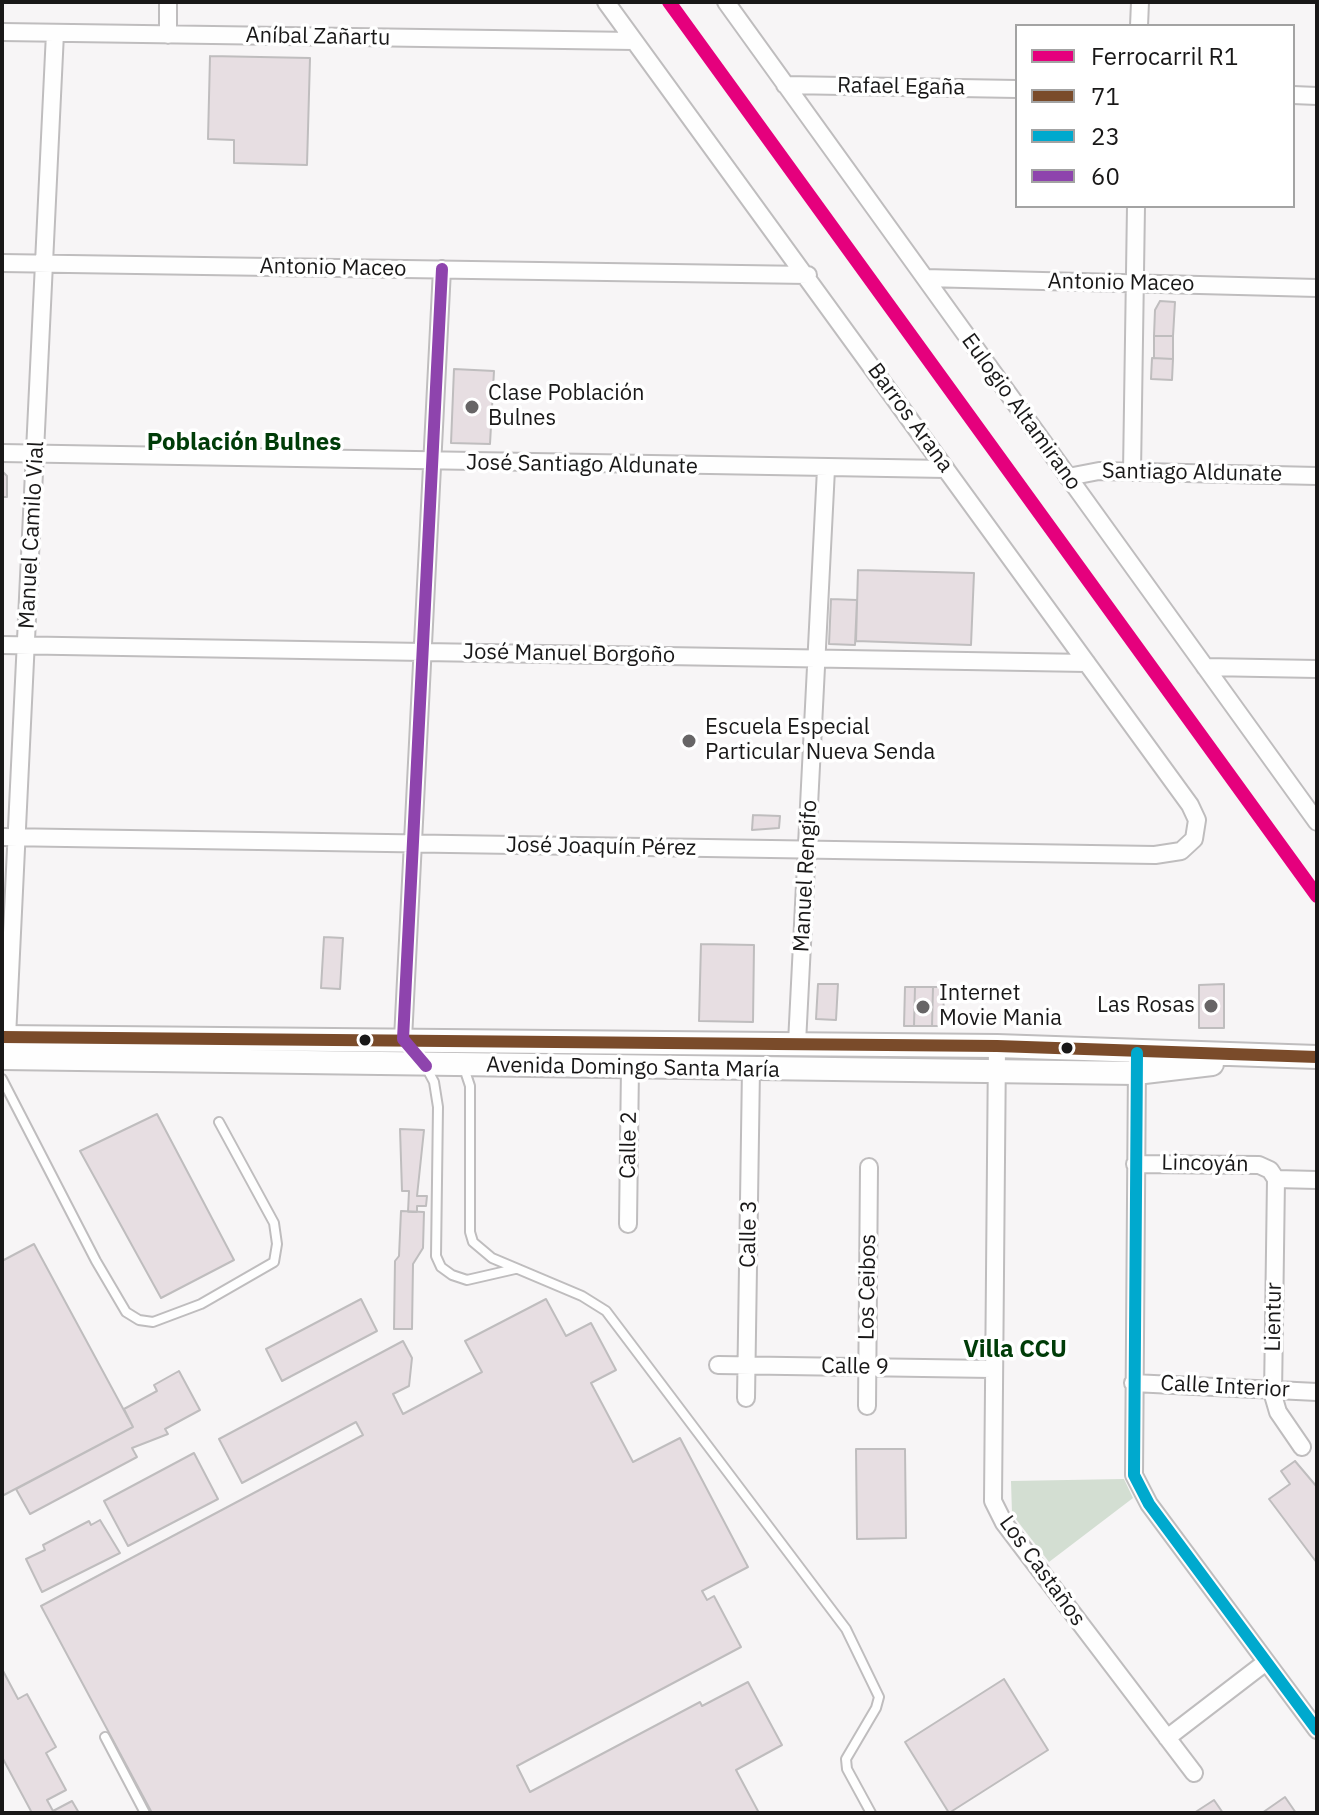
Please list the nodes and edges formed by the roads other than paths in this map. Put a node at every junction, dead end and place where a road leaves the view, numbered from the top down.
1 (168, 2) edge
2 (606, 2) edge
3 (726, 2) edge
4 (1140, 2) edge
5 (1139, 24) edge
6 (2, 32) edge
7 (55, 33) junction
8 (168, 35) junction
9 (634, 41) junction
10 (785, 85) junction
11 (1015, 89) edge
12 (1295, 95) edge
13 (1317, 96) edge
14 (1136, 208) edge
15 (2, 263) edge
16 (44, 263) junction
17 (442, 269) junction
18 (808, 275) junction
19 (925, 278) junction
20 (1135, 283) junction
21 (1317, 288) edge
22 (2, 453) edge
23 (35, 454) junction
24 (432, 462) junction
25 (826, 469) junction
26 (946, 469) junction
27 (1132, 472) junction
28 (1317, 476) edge
29 (1068, 477) junction
30 (2, 645) edge
31 (27, 645) junction
32 (422, 652) junction
33 (817, 659) junction
34 (1087, 663) junction
35 (1205, 667) junction
36 (1317, 669) edge
37 (1317, 822) edge
38 (10, 837) edge
39 (1194, 839) joint
40 (412, 844) junction
41 (807, 850) junction
42 (403, 1039) junction
43 (797, 1043) junction
44 (3, 1045) edge
45 (997, 1046) junction
46 (456, 1053) junction
47 (1317, 1057) edge
48 (1137, 1063) junction
49 (426, 1066) junction
50 (630, 1067) junction
51 (751, 1069) junction
52 (997, 1071) junction
53 (2, 1079) edge
54 (219, 1122) dead end
55 (1135, 1164) junction
56 (869, 1167) dead end
57 (1276, 1179) junction
58 (1317, 1180) edge
59 (628, 1224) dead end
60 (516, 1269) junction
61 (718, 1365) dead end
62 (747, 1365) junction
63 (867, 1367) junction
64 (992, 1369) junction
65 (1133, 1383) junction
66 (1273, 1389) junction
67 (1317, 1392) edge
68 (746, 1398) dead end
69 (867, 1406) dead end
70 (1302, 1447) dead end
71 (1266, 1662) junction
72 (1317, 1730) edge
73 (105, 1737) dead end
74 (1167, 1738) junction
75 (1194, 1773) dead end
76 (145, 1813) edge
77 (871, 1813) edge

1 - 8 street
2 - 9 street, Barros Arana
3 - 10 street, Eulogio Altamirano
4 - 5 street
6 - 7 street, Aníbal Zañartu
7 - 8 street, Aníbal Zañartu
7 - 16 street, Manuel Camilo Vial
8 - 9 street, Aníbal Zañartu
9 - 18 street, Barros Arana
10 - 11 street, Rafael Egaña
10 - 19 street, Eulogio Altamirano
12 - 13 street
14 - 20 street
15 - 16 street, Antonio Maceo
16 - 17 street, Antonio Maceo
16 - 23 street, Manuel Camilo Vial
17 - 18 street, Antonio Maceo
17 - 24 street
18 - 26 street, Barros Arana
19 - 20 street, Antonio Maceo
19 - 29 street, Eulogio Altamirano
20 - 21 street, Antonio Maceo
20 - 27 street
22 - 23 street, José Santiago Aldunate
23 - 24 street, José Santiago Aldunate
23 - 31 street, Manuel Camilo Vial
24 - 25 street, José Santiago Aldunate
24 - 32 street
25 - 26 street
25 - 33 street, Manuel Rengifo
26 - 34 street, Barros Arana
27 - 28 street, Santiago Aldunate
27 - 29 street, Santiago Aldunate
29 - 35 street, Eulogio Altamirano
30 - 31 street, José Manuel Borgoño
31 - 32 street, José Manuel Borgoño
31 - 38 street, Manuel Camilo Vial
32 - 33 street, José Manuel Borgoño
32 - 40 street
33 - 34 street, José Manuel Borgoño
33 - 41 street, Manuel Rengifo
34 - 39 street, Barros Arana
35 - 36 street
35 - 37 street, Eulogio Altamirano
38 - 40 street, José Joaquín Pérez
38 - 44 street, Manuel Camilo Vial
39 - 41 street, José Joaquín Pérez
40 - 41 street, José Joaquín Pérez
40 - 42 street
41 - 43 street, Manuel Rengifo
42 - 44 main road, Avenida Domingo Santa María
42 - 46 main road, Avenida Domingo Santa María
42 - 49 street
43 - 45 main road, Avenida Domingo Santa María
43 - 46 main road, Avenida Domingo Santa María
44 - 49 main road, Avenida Domingo Santa María
45 - 48 main road, Avenida Domingo Santa María
45 - 52 street, Los Castaños
46 - 49 main road, Avenida Domingo Santa María
46 - 50 main road, Avenida Domingo Santa María
46 - 60 lane
47 - 48 main road, Avenida Domingo Santa María
48 - 52 main road, Avenida Domingo Santa María
48 - 55 street
49 - 60 lane
50 - 51 main road, Avenida Domingo Santa María
50 - 59 street, Calle 2
51 - 52 main road, Avenida Domingo Santa María
51 - 62 street, Calle 3
52 - 64 street, Los Castaños
53 - 54 lane
55 - 57 street, Lincoyán
55 - 65 street
56 - 63 street, Los Ceibos
57 - 58 street, Lincoyán
57 - 66 street, Lientur
60 - 77 lane
61 - 62 street, Calle 9
62 - 63 street, Calle 9
62 - 68 street, Calle 3
63 - 64 street, Calle 9
63 - 69 street, Los Ceibos
64 - 74 street, Los Castaños
65 - 66 street, Calle Interior
65 - 71 street
66 - 67 street, Calle Interior
66 - 70 street, Lientur
71 - 72 street
71 - 74 street
73 - 76 lane
74 - 75 street, Los Castaños

